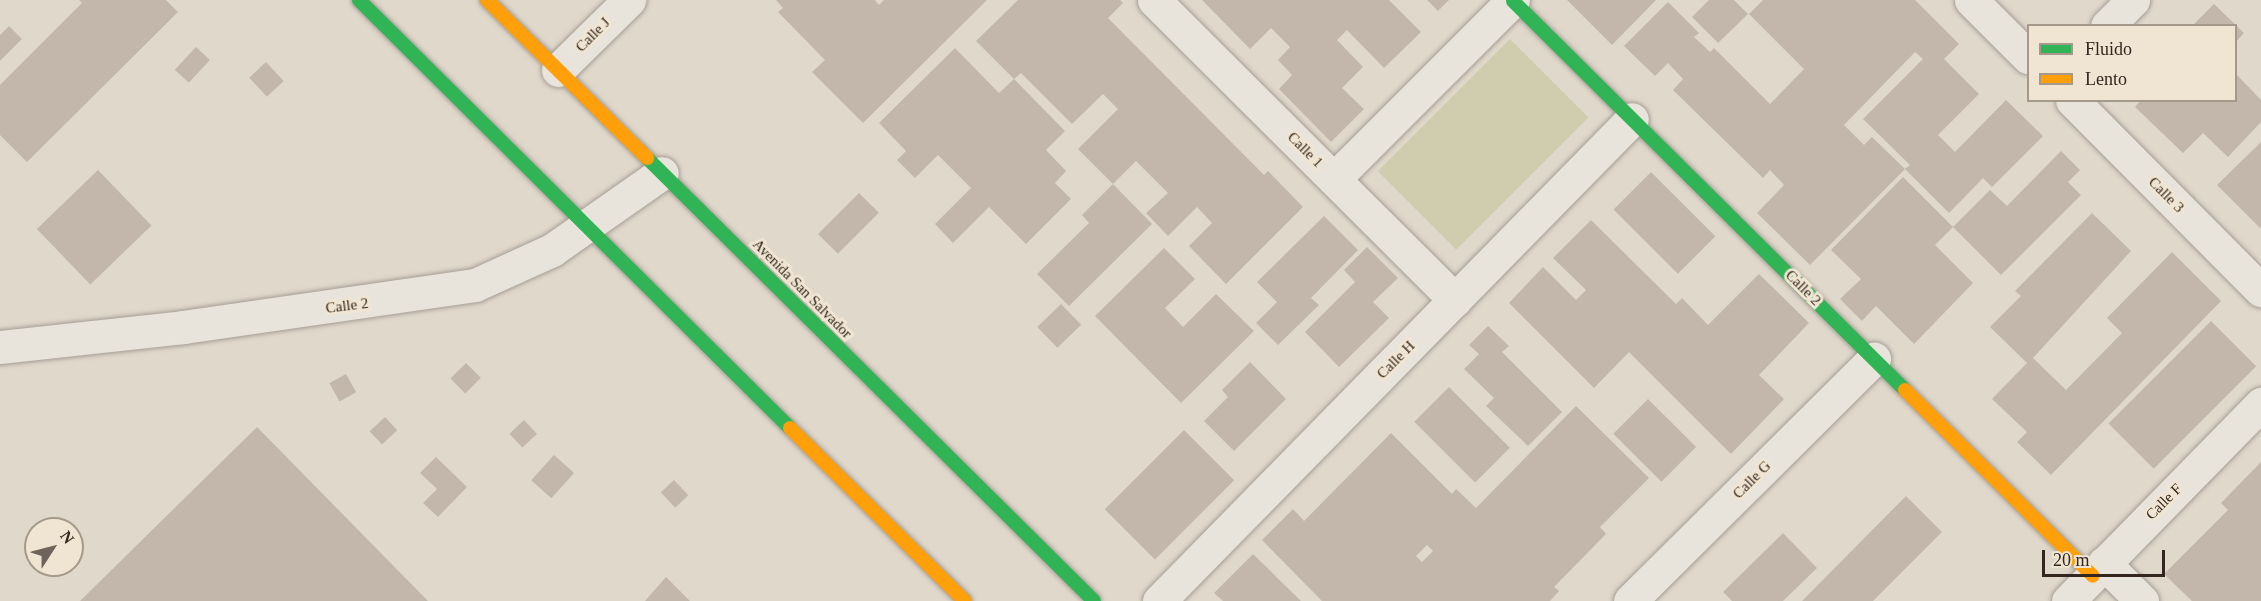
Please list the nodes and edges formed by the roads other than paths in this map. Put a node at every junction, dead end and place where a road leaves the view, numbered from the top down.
1 (359, 0) edge
2 (487, 0) edge
3 (629, 0) edge
4 (1154, 0) edge
5 (1513, 0) edge
6 (1971, 0) edge
7 (2133, 0) edge
8 (2110, 24) edge
9 (2027, 56) edge
10 (558, 70) junction
11 (2074, 102) edge
12 (1632, 119) junction
13 (662, 173) junction
14 (1334, 179) junction
15 (587, 226) junction
16 (2261, 290) edge
17 (1455, 300) junction
18 (0, 347) edge
19 (1874, 359) junction
20 (2261, 404) edge
21 (2099, 570) junction
22 (965, 601) edge
23 (1094, 601) edge
24 (1159, 601) edge
25 (1630, 601) edge
26 (2068, 601) edge
27 (2142, 601) edge

1 - 15 street
2 - 10 street, Avenida San Salvador
3 - 10 street, Calle J
4 - 14 street, Calle 1
5 - 12 street, Calle 2
5 - 14 street
6 - 9 street
7 - 8 street
10 - 13 street, Avenida San Salvador
11 - 16 street, Calle 3
12 - 17 street, Calle H
12 - 19 street, Calle 2
13 - 15 street, Calle 2
13 - 23 street, Avenida San Salvador
14 - 17 street, Calle 1
15 - 18 street, Calle 2
15 - 22 street
17 - 24 street, Calle H
19 - 21 street, Calle 2
19 - 25 street, Calle G
20 - 21 street, Calle F
21 - 26 street, Calle F
21 - 27 street, Calle 2

